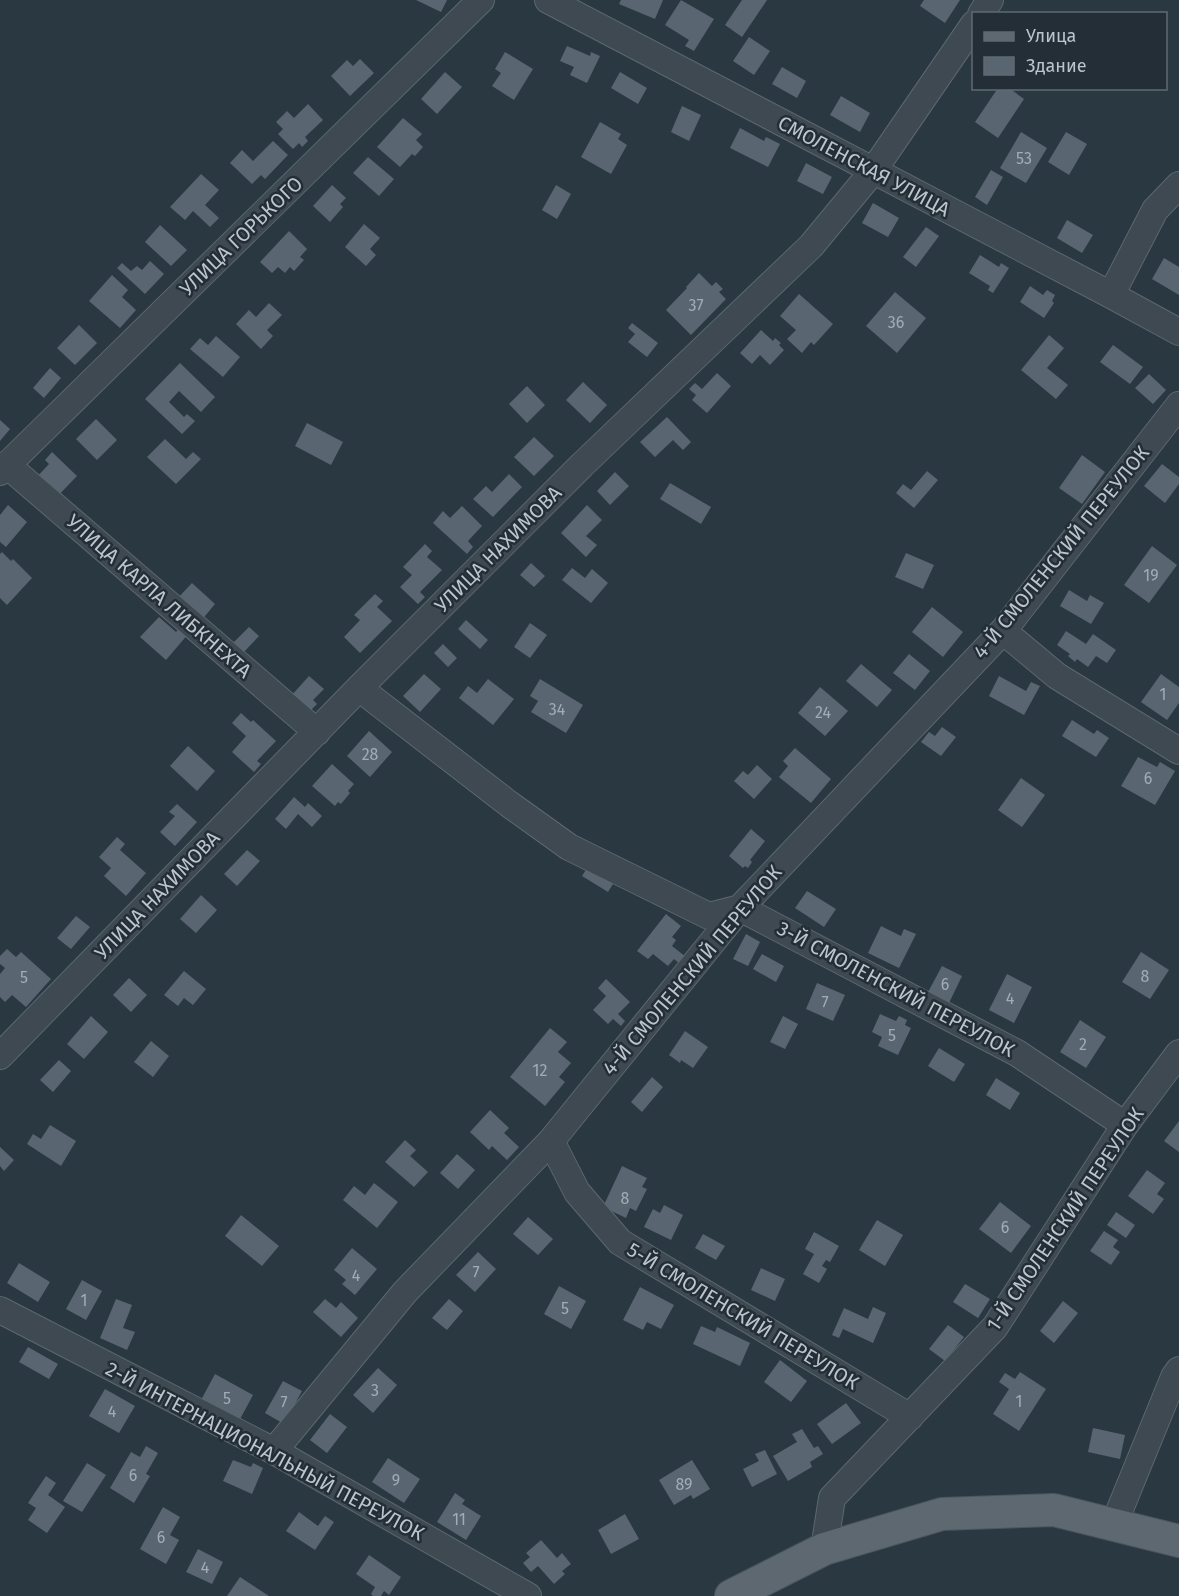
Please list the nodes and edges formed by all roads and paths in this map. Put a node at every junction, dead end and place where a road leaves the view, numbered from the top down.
1 (481, 0) edge
2 (548, 0) edge
3 (972, 27) edge
4 (873, 171) junction
5 (1179, 185) edge
6 (1111, 295) junction
7 (1179, 332) edge
8 (1179, 405) edge
9 (2, 468) edge
10 (1003, 631) junction
11 (359, 688) junction
12 (317, 732) junction
13 (1179, 751) edge
14 (740, 908) junction
15 (1179, 1053) edge
16 (0, 1056) edge
17 (1125, 1125) junction
18 (551, 1141) junction
19 (0, 1310) edge
20 (1179, 1370) edge
21 (910, 1417) junction
22 (274, 1452) junction
23 (1114, 1524) junction
24 (1179, 1540) edge
25 (824, 1550) junction
26 (528, 1596) edge
27 (732, 1596) edge

1 - 9 street, УЛИЦА ГОРЬКОГО
2 - 4 street, СМОЛЕНСКАЯ УЛИЦА
3 - 4 street, УЛИЦА НАХИМОВА
4 - 6 street, СМОЛЕНСКАЯ УЛИЦА
4 - 11 street, УЛИЦА НАХИМОВА
5 - 6 street
6 - 7 street, СМОЛЕНСКАЯ УЛИЦА
8 - 10 street, 4-Й СМОЛЕНСКИЙ ПЕРЕУЛОК
9 - 12 street, УЛИЦА КАРЛА ЛИБКНЕХТА
10 - 13 street
10 - 14 street, 4-Й СМОЛЕНСКИЙ ПЕРЕУЛОК
11 - 12 street, УЛИЦА НАХИМОВА
11 - 14 street
12 - 16 street, УЛИЦА НАХИМОВА
14 - 17 street, 3-Й СМОЛЕНСКИЙ ПЕРЕУЛОК
14 - 18 street, 4-Й СМОЛЕНСКИЙ ПЕРЕУЛОК
15 - 17 street, 1-Й СМОЛЕНСКИЙ ПЕРЕУЛОК
17 - 21 street, 1-Й СМОЛЕНСКИЙ ПЕРЕУЛОК
18 - 21 street, 5-Й СМОЛЕНСКИЙ ПЕРЕУЛОК
18 - 22 street, 4-Й СМОЛЕНСКИЙ ПЕРЕУЛОК
19 - 22 street, 2-Й ИНТЕРНАЦИОНАЛЬНЫЙ ПЕРЕУЛОК
20 - 23 street
21 - 25 street, 1-Й СМОЛЕНСКИЙ ПЕРЕУЛОК
22 - 26 street, 2-Й ИНТЕРНАЦИОНАЛЬНЫЙ ПЕРЕУЛОК
23 - 24 main road
23 - 25 main road
25 - 27 main road

